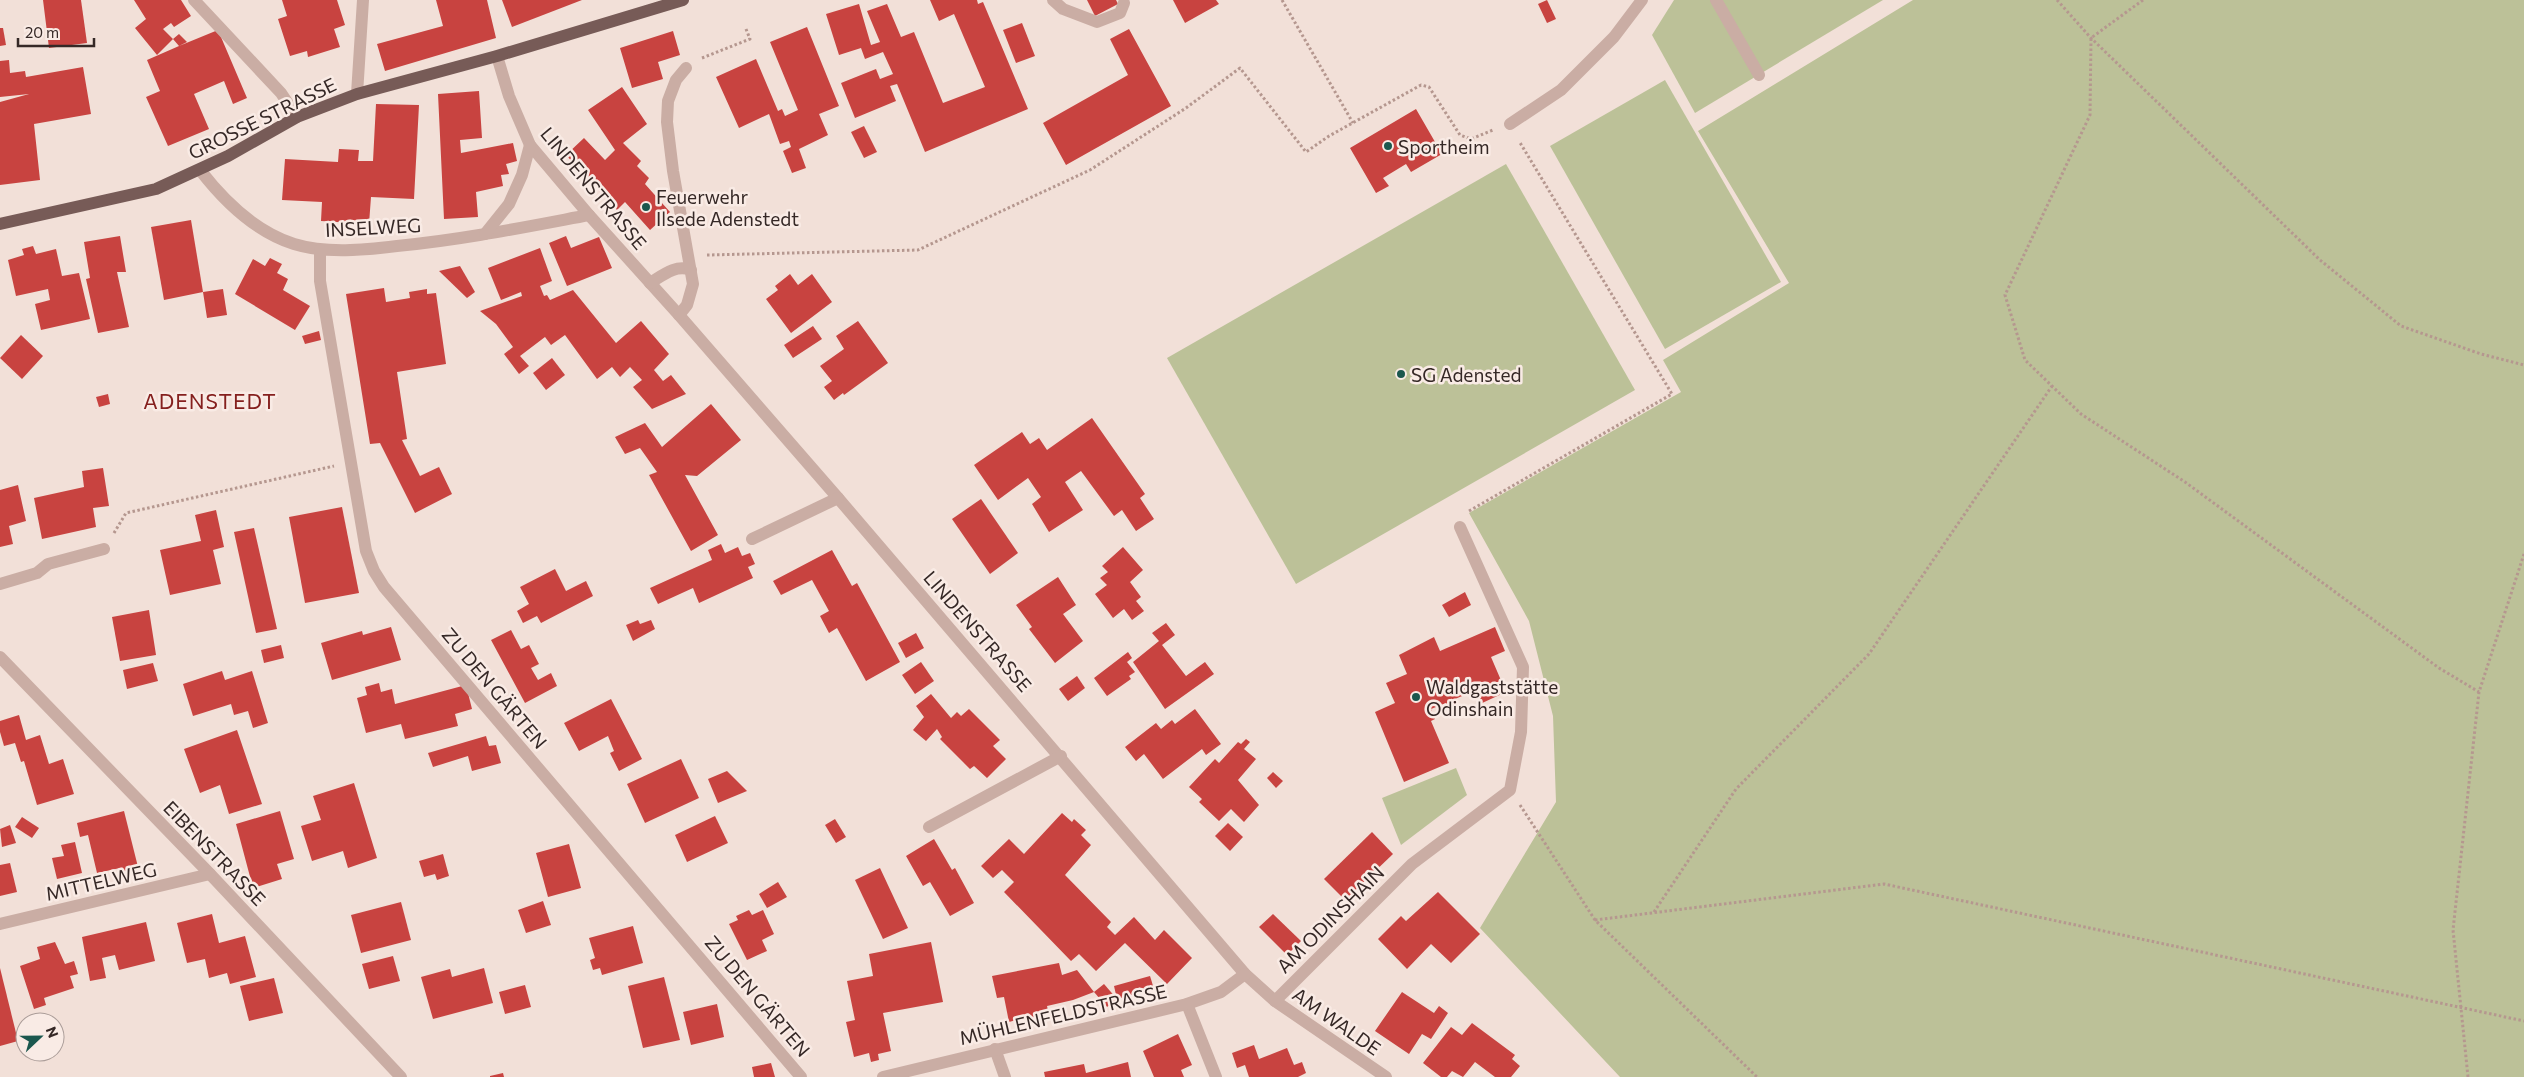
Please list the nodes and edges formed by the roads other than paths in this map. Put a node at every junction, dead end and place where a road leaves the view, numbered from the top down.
1 (194, 0) edge
2 (363, 0) edge
3 (683, 0) edge
4 (1053, 0) edge
5 (1642, 0) edge
6 (1716, 0) edge
7 (1126, 1) edge
8 (497, 56) junction
9 (686, 68) road end
10 (1759, 76) dead end
11 (357, 94) junction
12 (297, 118) junction
13 (1510, 124) road end
14 (530, 145) junction
15 (200, 170) junction
16 (589, 215) junction
17 (0, 224) edge
18 (485, 234) junction
19 (320, 250) junction
20 (692, 270) junction
21 (650, 283) junction
22 (679, 315) junction
23 (838, 498) junction
24 (1460, 527) road end
25 (752, 539) dead end
26 (104, 549) road end
27 (0, 584) edge
28 (0, 657) edge
29 (1061, 756) junction
30 (929, 827) dead end
31 (210, 874) junction
32 (0, 924) edge
33 (1245, 974) junction
34 (1275, 1000) junction
35 (1187, 1004) junction
36 (994, 1049) junction
37 (401, 1077) edge
38 (801, 1077) edge
39 (883, 1077) edge
40 (1005, 1077) edge
41 (1216, 1077) edge
42 (1386, 1077) edge

1 - 12 street
2 - 11 street
3 - 8 main road, GROSSE STRASSE
4 - 7 street
5 - 13 street
6 - 10 street
8 - 11 main road, GROSSE STRASSE
8 - 14 street, LINDENSTRASSE
9 - 20 street
11 - 12 main road, GROSSE STRASSE
12 - 15 main road, GROSSE STRASSE
14 - 16 street, LINDENSTRASSE
14 - 18 street
15 - 17 main road, GROSSE STRASSE
15 - 19 street, INSELWEG
16 - 18 street, INSELWEG
16 - 21 street, LINDENSTRASSE
18 - 19 street, INSELWEG
19 - 38 street, ZU DEN GÄRTEN
20 - 21 street
20 - 22 street
21 - 22 street, LINDENSTRASSE
22 - 23 street, LINDENSTRASSE
23 - 25 street
23 - 29 street, LINDENSTRASSE
24 - 34 street, AM ODINSHAIN
26 - 27 street
28 - 31 street, EIBENSTRASSE
29 - 30 street
29 - 33 street, LINDENSTRASSE
31 - 32 street, MITTELWEG
31 - 37 street, EIBENSTRASSE
33 - 34 street, AM WALDE
33 - 35 street, MÜHLENFELDSTRASSE
34 - 42 street, AM WALDE
35 - 36 street, MÜHLENFELDSTRASSE
35 - 41 street
36 - 39 street, MÜHLENFELDSTRASSE
36 - 40 street

